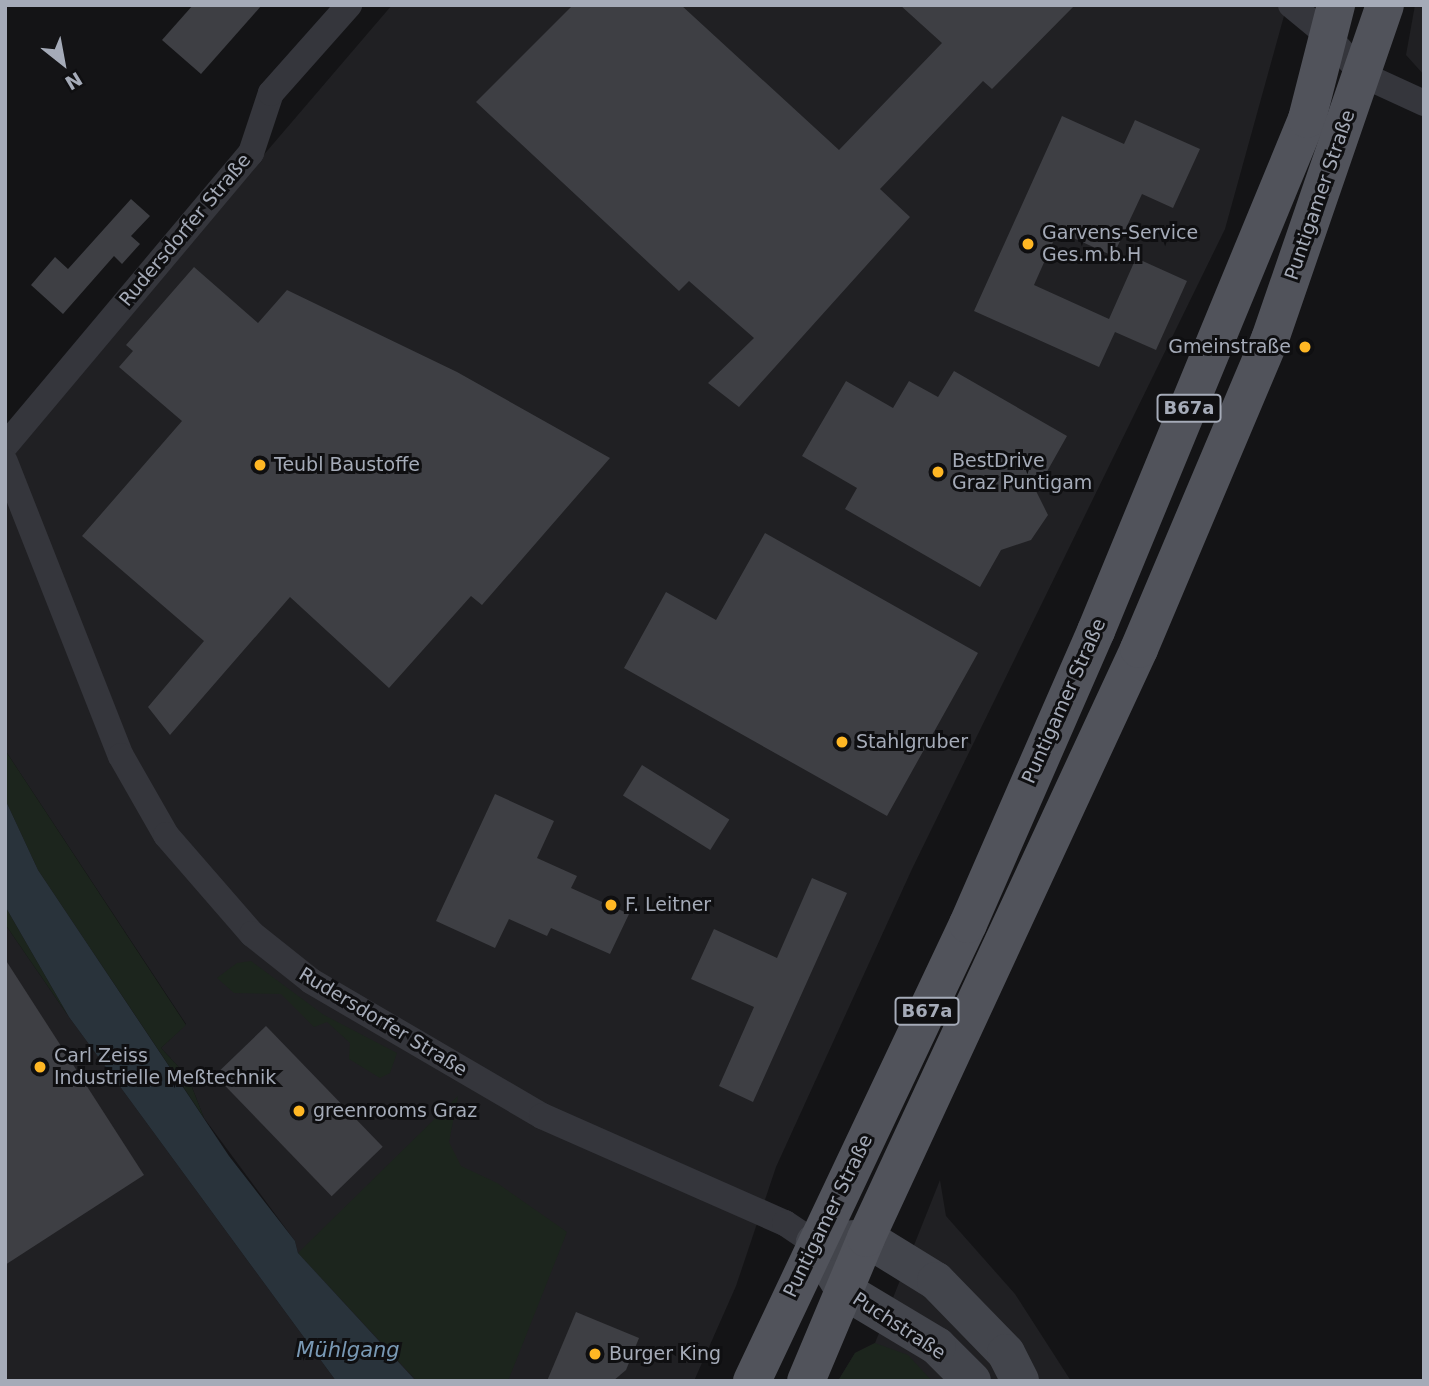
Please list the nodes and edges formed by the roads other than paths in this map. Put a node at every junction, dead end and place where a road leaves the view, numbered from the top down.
1 (349, 5) edge
2 (1291, 5) edge
3 (1385, 5) edge
4 (1331, 19) edge
5 (1363, 75) junction
6 (1424, 103) edge
7 (5, 446) edge
8 (5, 462) edge
9 (866, 1238) junction
10 (816, 1243) junction
11 (845, 1291) junction
12 (752, 1381) edge
13 (806, 1381) edge
14 (972, 1381) edge
15 (1020, 1381) edge

1 - 7 street, Rudersdorfer Straße
2 - 4 street
3 - 5 main road, Puntigamer Straße / B67a
4 - 5 street
4 - 10 main road, Puntigamer Straße / B67a
5 - 6 street
5 - 9 main road, Puntigamer Straße / B67a
8 - 10 street, Rudersdorfer Straße
9 - 10 main road
9 - 11 main road, Puntigamer Straße / B67a
9 - 15 main road
10 - 11 main road, Puchstraße
10 - 12 main road, Puntigamer Straße / B67a
11 - 13 main road, Puntigamer Straße / B67a
11 - 14 main road, Puchstraße

